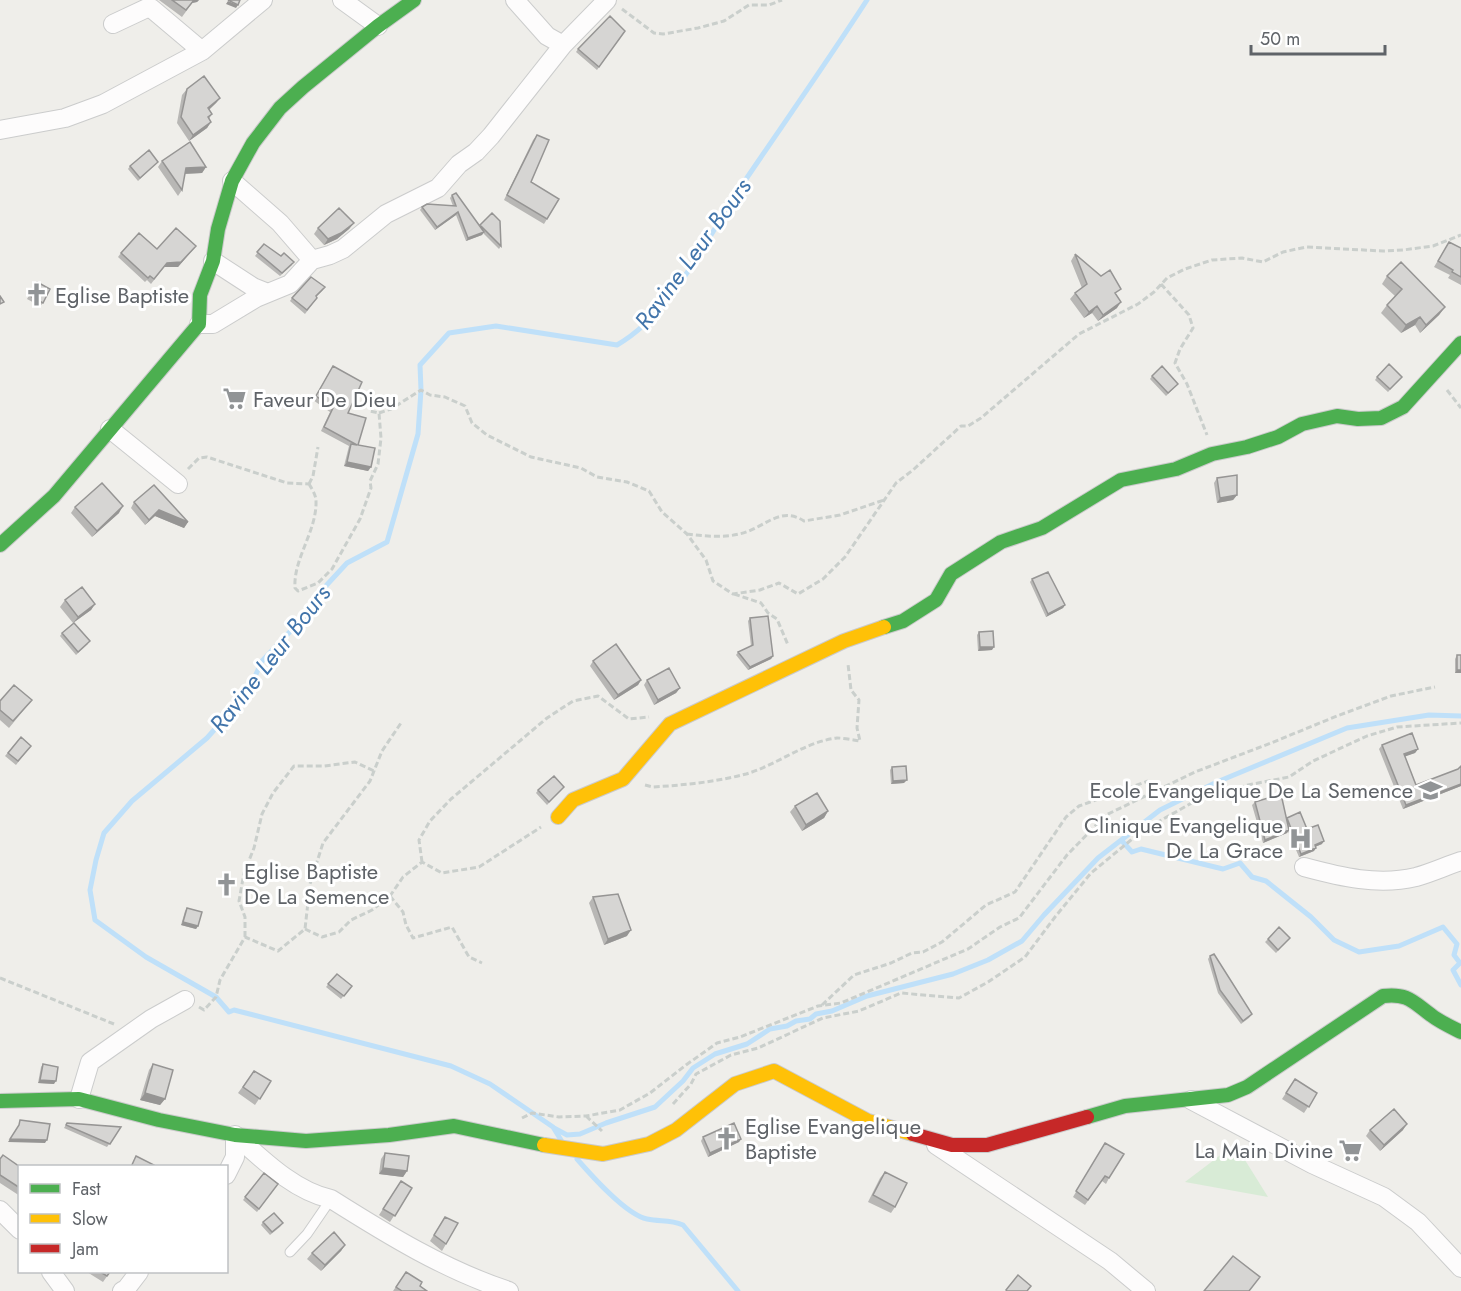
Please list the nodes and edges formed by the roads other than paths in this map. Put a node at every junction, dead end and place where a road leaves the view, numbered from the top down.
1 (263, 0) edge
2 (342, 0) edge
3 (414, 0) edge
4 (515, 0) edge
5 (604, 2) edge
6 (113, 24) dead end
7 (378, 26) junction
8 (563, 45) junction
9 (202, 51) junction
10 (0, 130) edge
11 (232, 181) junction
12 (312, 260) junction
13 (213, 261) junction
14 (268, 293) junction
15 (199, 324) junction
16 (1461, 344) edge
17 (110, 429) junction
18 (178, 484) road end
19 (0, 545) edge
20 (558, 817) road end
21 (1461, 861) edge
22 (1304, 867) dead end
23 (185, 1000) road end
24 (1461, 1032) edge
25 (79, 1099) junction
26 (0, 1101) edge
27 (1191, 1101) junction
28 (235, 1135) junction
29 (923, 1137) junction
30 (228, 1171) edge
31 (331, 1199) junction
32 (0, 1210) edge
33 (18, 1228) edge
34 (290, 1252) dead end
35 (1461, 1268) edge
36 (52, 1273) edge
37 (138, 1273) edge
38 (126, 1290) edge
39 (65, 1291) edge
40 (509, 1291) edge
41 (1146, 1291) edge

1 - 9 street
2 - 7 street
3 - 7 street
4 - 8 street
5 - 8 street
6 - 9 street
7 - 11 street
8 - 12 street
9 - 10 street
11 - 12 street
11 - 13 street
12 - 14 street
13 - 14 street
13 - 15 street
14 - 15 street
15 - 17 street
16 - 20 street
17 - 18 street
17 - 19 street
21 - 22 street
23 - 25 street
24 - 27 street
25 - 26 street
25 - 28 street
27 - 29 street
27 - 35 street
28 - 29 street
28 - 30 street
28 - 31 street
29 - 41 street
31 - 34 lane
31 - 40 street
32 - 33 street
36 - 39 street
37 - 38 street

